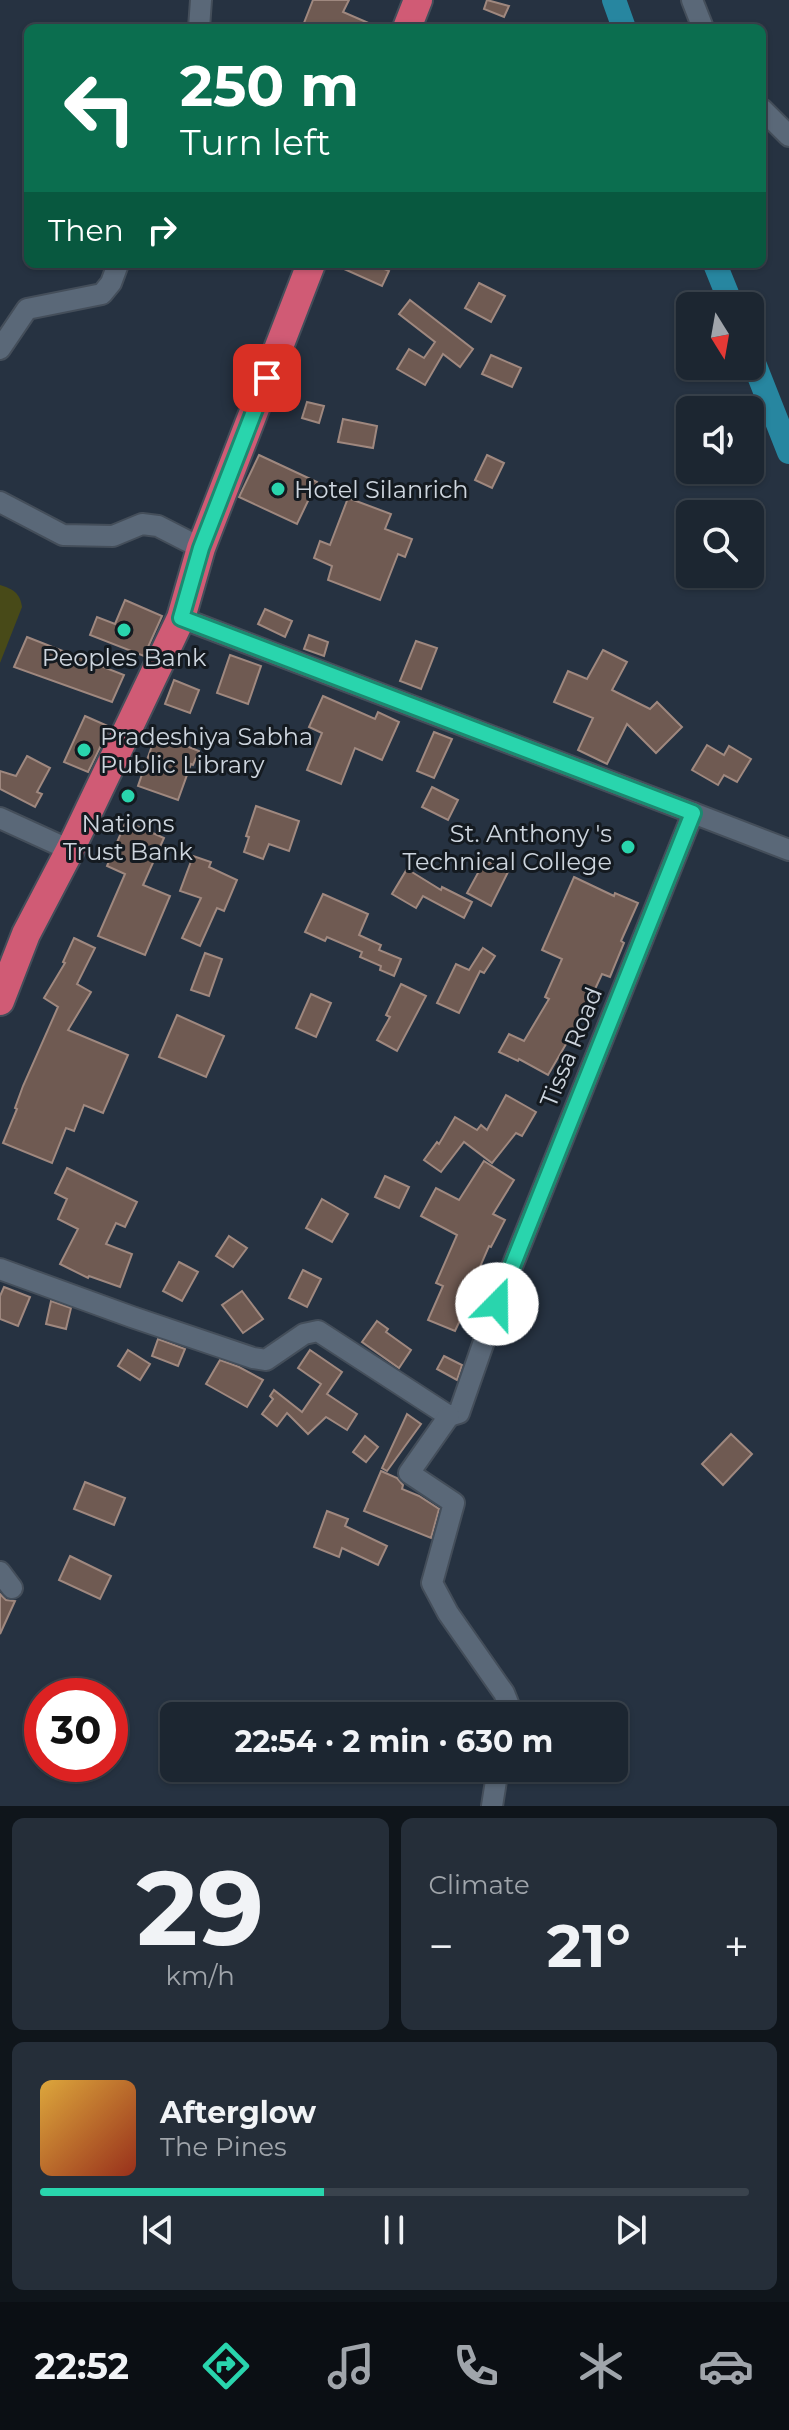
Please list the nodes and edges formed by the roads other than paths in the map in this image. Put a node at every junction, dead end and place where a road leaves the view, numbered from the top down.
1 (201, 0) edge
2 (418, 0) edge
3 (692, 0) edge
4 (199, 24) edge
5 (409, 24) edge
6 (701, 24) edge
7 (766, 113) edge
8 (789, 136) edge
9 (117, 268) edge
10 (309, 268) edge
11 (0, 349) edge
12 (0, 502) edge
13 (201, 548) junction
14 (181, 618) junction
15 (693, 813) junction
16 (0, 818) edge
17 (70, 850) junction
18 (789, 850) edge
19 (0, 1001) edge
20 (0, 1269) edge
21 (449, 1416) junction
22 (508, 1702) edge
23 (496, 1782) edge
24 (492, 1806) edge

1 - 4 street
2 - 5 highway
3 - 6 street
7 - 8 street
9 - 11 street
10 - 13 highway
12 - 13 street
13 - 14 highway
14 - 15 street
14 - 17 highway
15 - 18 street
15 - 21 street, Tissa Road
16 - 17 street
17 - 19 highway
20 - 21 street
21 - 22 street
23 - 24 street

